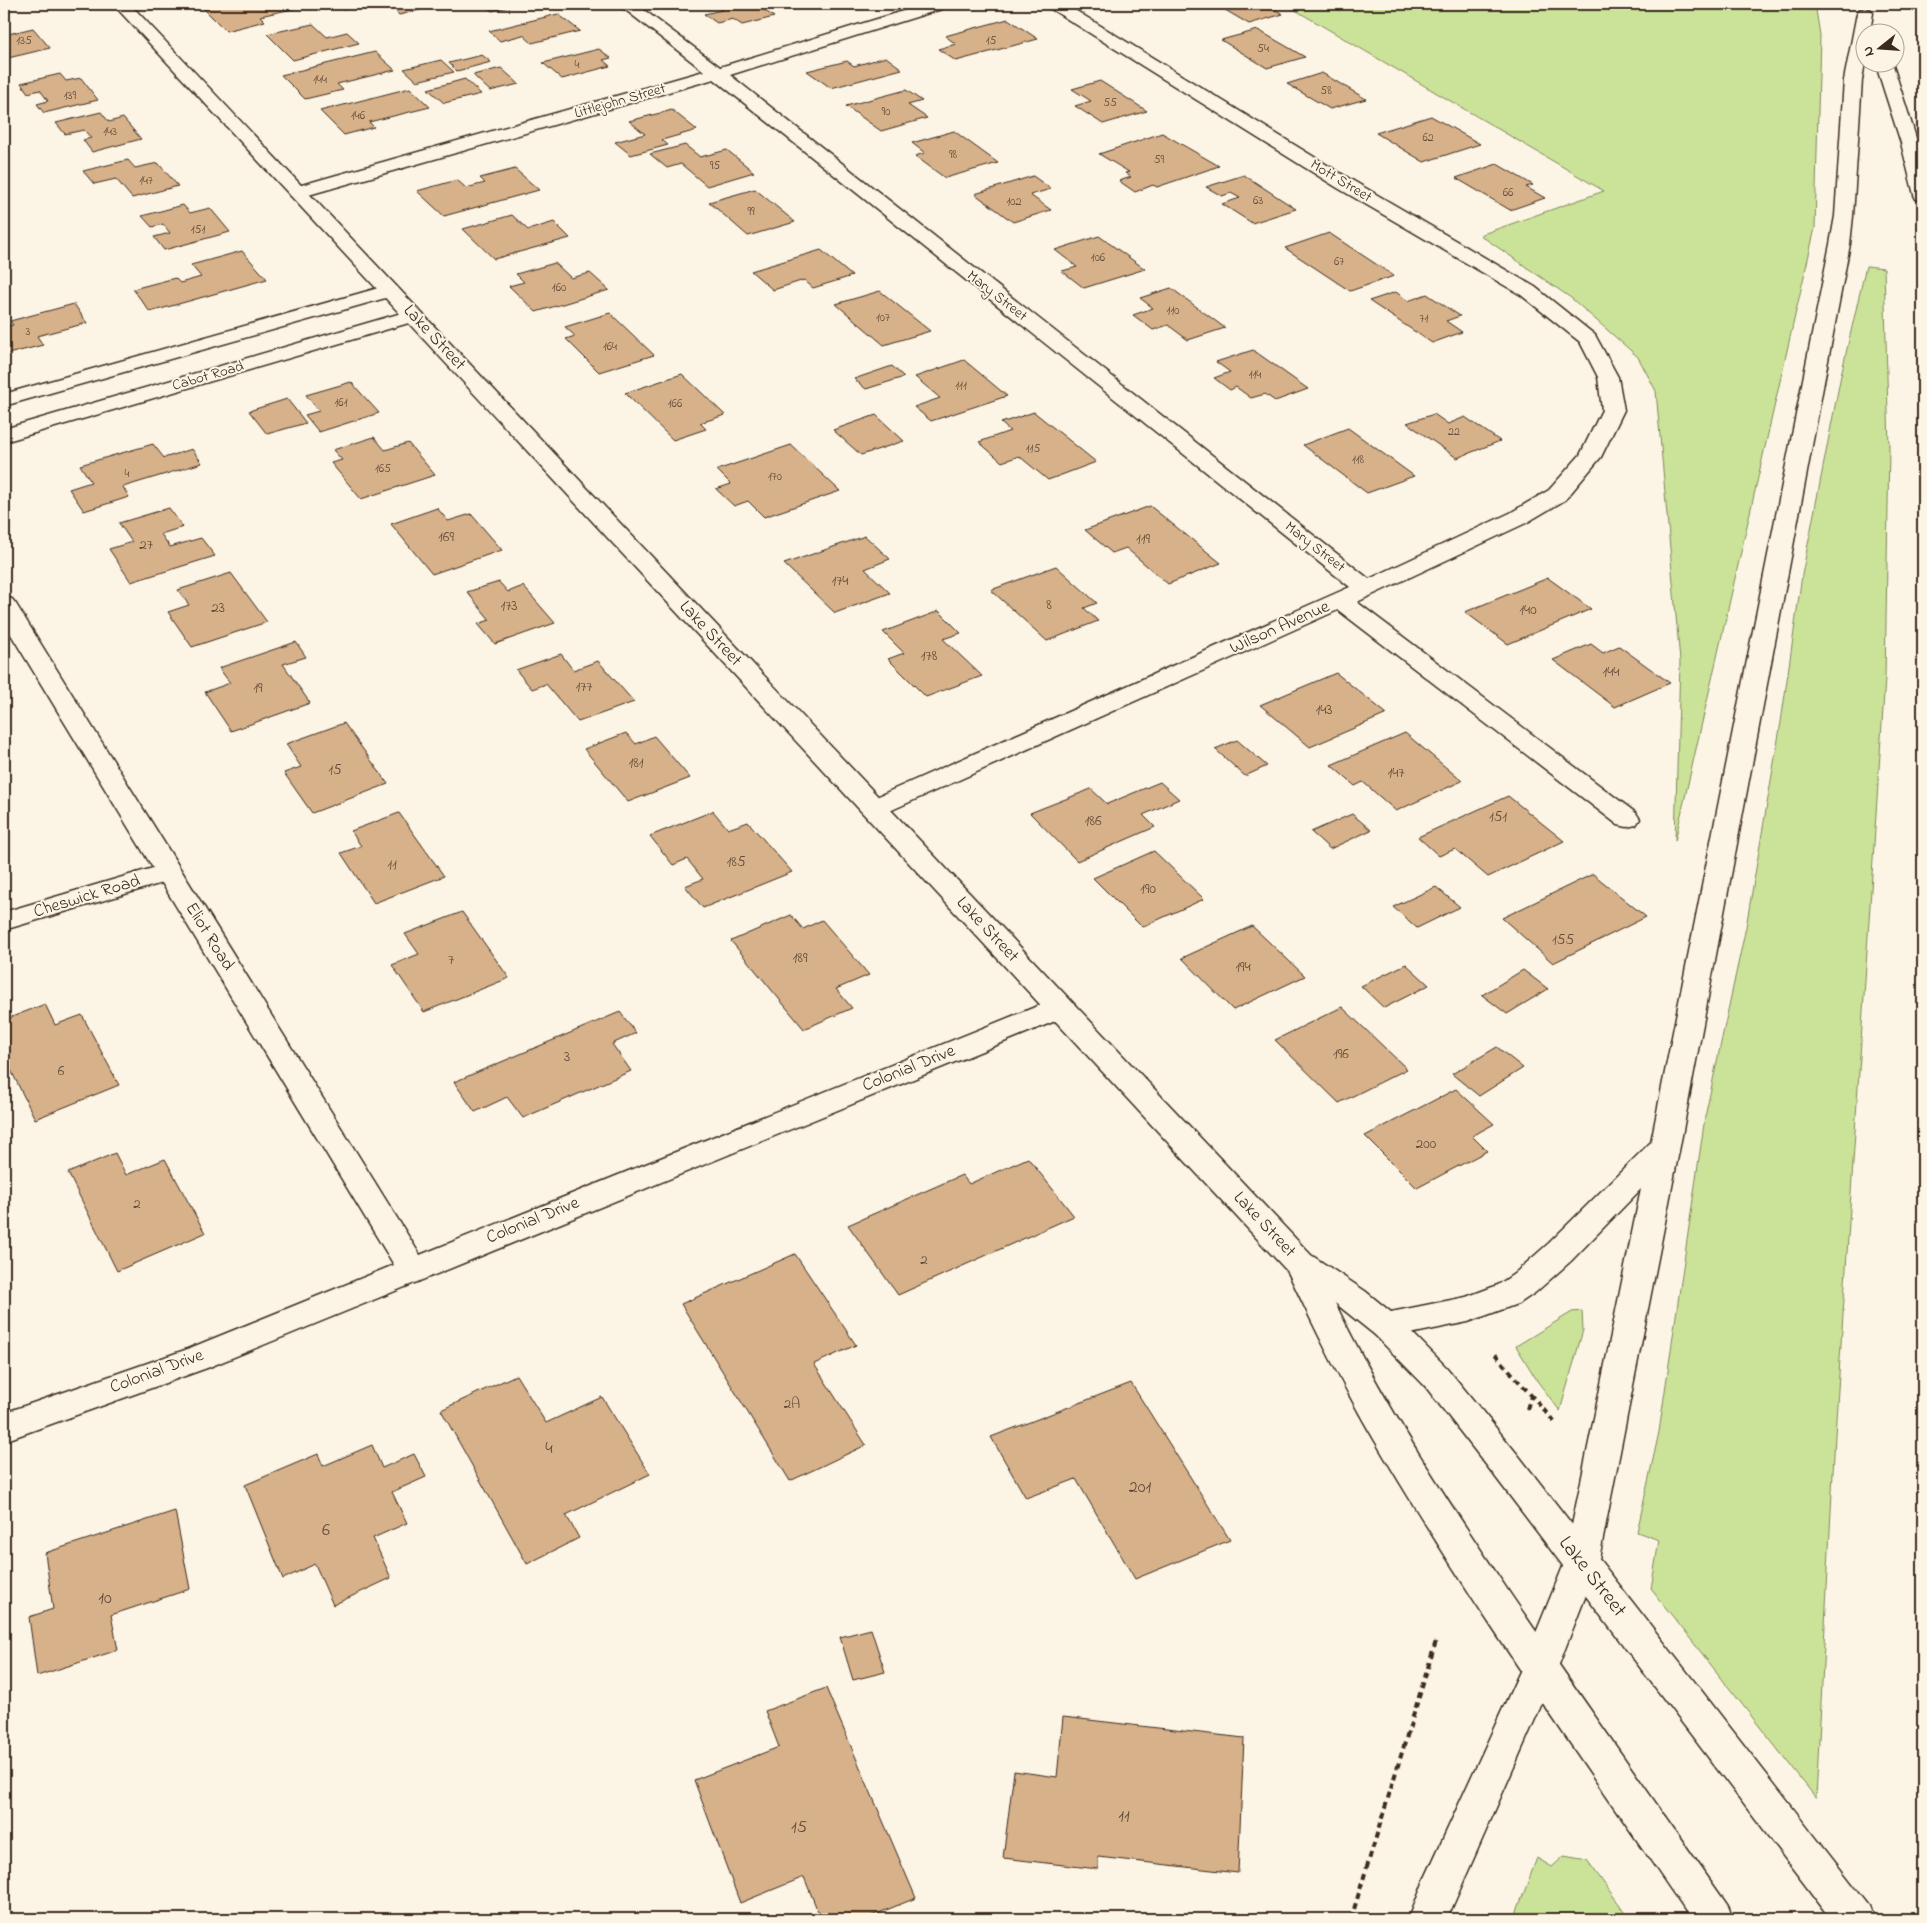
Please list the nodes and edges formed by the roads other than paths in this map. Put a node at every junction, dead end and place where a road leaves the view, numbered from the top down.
1 (121, 4) edge
2 (626, 4) edge
3 (942, 4) edge
4 (1054, 4) edge
5 (1866, 17) edge
6 (1886, 72) edge
7 (717, 73) junction
8 (298, 192) junction
9 (1923, 195) edge
10 (389, 291) junction
11 (412, 316) junction
12 (1608, 377) joint
13 (4, 400) edge
14 (4, 436) edge
15 (1367, 588) junction
16 (1341, 600) junction
17 (4, 604) edge
18 (874, 808) junction
19 (1627, 819) dead end
20 (170, 872) junction
21 (4, 921) edge
22 (1060, 1008) junction
23 (1665, 1146) junction
24 (1300, 1264) junction
25 (413, 1270) junction
26 (1386, 1326) junction
27 (4, 1427) edge
28 (1581, 1564) junction
29 (1540, 1667) junction
30 (1428, 1919) edge
31 (1714, 1919) edge
32 (1855, 1919) edge

1 - 8 main road, Lake Street
2 - 7 main road, Mary Street
3 - 7 main road, Littlejohn Street
4 - 12 main road, Mott Street
5 - 23 main road
6 - 9 main road
7 - 8 main road, Littlejohn Street
7 - 15 main road, Mary Street
8 - 10 main road, Lake Street
10 - 11 main road, Lake Street
10 - 13 main road, Cabot Road
11 - 14 main road, Cabot Road
11 - 18 main road, Lake Street
12 - 15 main road, Wilson Avenue
15 - 16 main road, Wilson Avenue
16 - 18 main road, Wilson Avenue
16 - 19 main road, Mary Street
17 - 20 main road, Eliot Road
18 - 22 main road, Lake Street
20 - 21 main road, Cheswick Road
20 - 25 main road, Eliot Road
22 - 24 main road, Lake Street
22 - 25 main road, Colonial Drive
23 - 26 main road
23 - 28 main road
24 - 26 main road, Lake Street
24 - 29 main road, Lake Street
25 - 27 main road, Colonial Drive
26 - 28 main road, Lake Street
28 - 29 main road
28 - 32 main road, Lake Street
29 - 30 main road
29 - 31 main road, Lake Street

